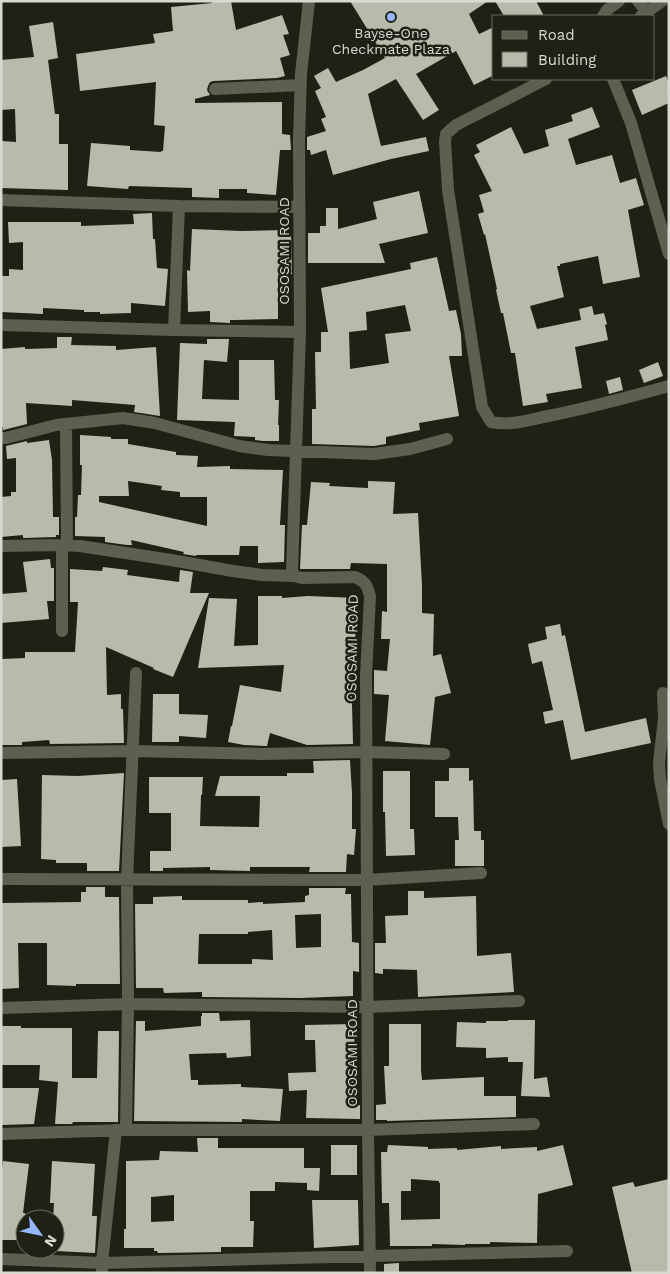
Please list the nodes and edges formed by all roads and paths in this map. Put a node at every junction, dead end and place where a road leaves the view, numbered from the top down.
1 (309, 1) edge
2 (619, 1) edge
3 (638, 1) edge
4 (662, 1) edge
5 (644, 14) edge
6 (604, 15) edge
7 (544, 80) edge
8 (613, 80) edge
9 (301, 85) junction
10 (215, 89) dead end
11 (1, 200) edge
12 (179, 206) junction
13 (299, 207) junction
14 (669, 254) edge
15 (1, 325) edge
16 (174, 330) junction
17 (300, 332) junction
18 (669, 386) edge
19 (66, 424) junction
20 (1, 438) edge
21 (447, 439) dead end
22 (296, 452) junction
23 (64, 545) junction
24 (1, 546) edge
25 (294, 576) junction
26 (62, 631) dead end
27 (136, 672) dead end
28 (663, 693) dead end
29 (133, 751) junction
30 (366, 752) junction
31 (1, 753) edge
32 (444, 754) dead end
33 (669, 824) edge
34 (481, 873) dead end
35 (1, 879) edge
36 (126, 880) junction
37 (366, 880) junction
38 (519, 1002) dead end
39 (128, 1004) junction
40 (367, 1007) junction
41 (1, 1008) edge
42 (534, 1124) dead end
43 (121, 1130) junction
44 (368, 1130) junction
45 (1, 1134) edge
46 (567, 1251) dead end
47 (370, 1255) junction
48 (1, 1259) edge
49 (102, 1268) edge
50 (370, 1273) edge

1 - 9 street, OSOSAMI ROAD
2 - 6 street
3 - 5 street
4 - 5 street
7 - 18 street
8 - 14 street
9 - 10 street
9 - 13 street, OSOSAMI ROAD
11 - 12 street
12 - 13 street
12 - 16 street
13 - 17 street, OSOSAMI ROAD
15 - 16 street
16 - 17 street
17 - 22 street, OSOSAMI ROAD
19 - 20 street
19 - 22 street
19 - 23 street
21 - 22 street
22 - 25 street, OSOSAMI ROAD
23 - 24 street
23 - 25 street
23 - 26 street
25 - 30 street, OSOSAMI ROAD
27 - 29 street
28 - 33 street
29 - 30 street
29 - 31 street
29 - 36 street
30 - 32 street
30 - 37 street, OSOSAMI ROAD
34 - 37 street
35 - 36 street
36 - 37 street
36 - 39 street
37 - 40 street, OSOSAMI ROAD
38 - 40 street
39 - 40 street
39 - 41 street
39 - 43 street
40 - 44 street, OSOSAMI ROAD
42 - 44 street
43 - 44 street
43 - 45 street
43 - 49 street
44 - 47 street, OSOSAMI ROAD
46 - 47 street
47 - 49 street
47 - 50 street, OSOSAMI ROAD
48 - 49 street

